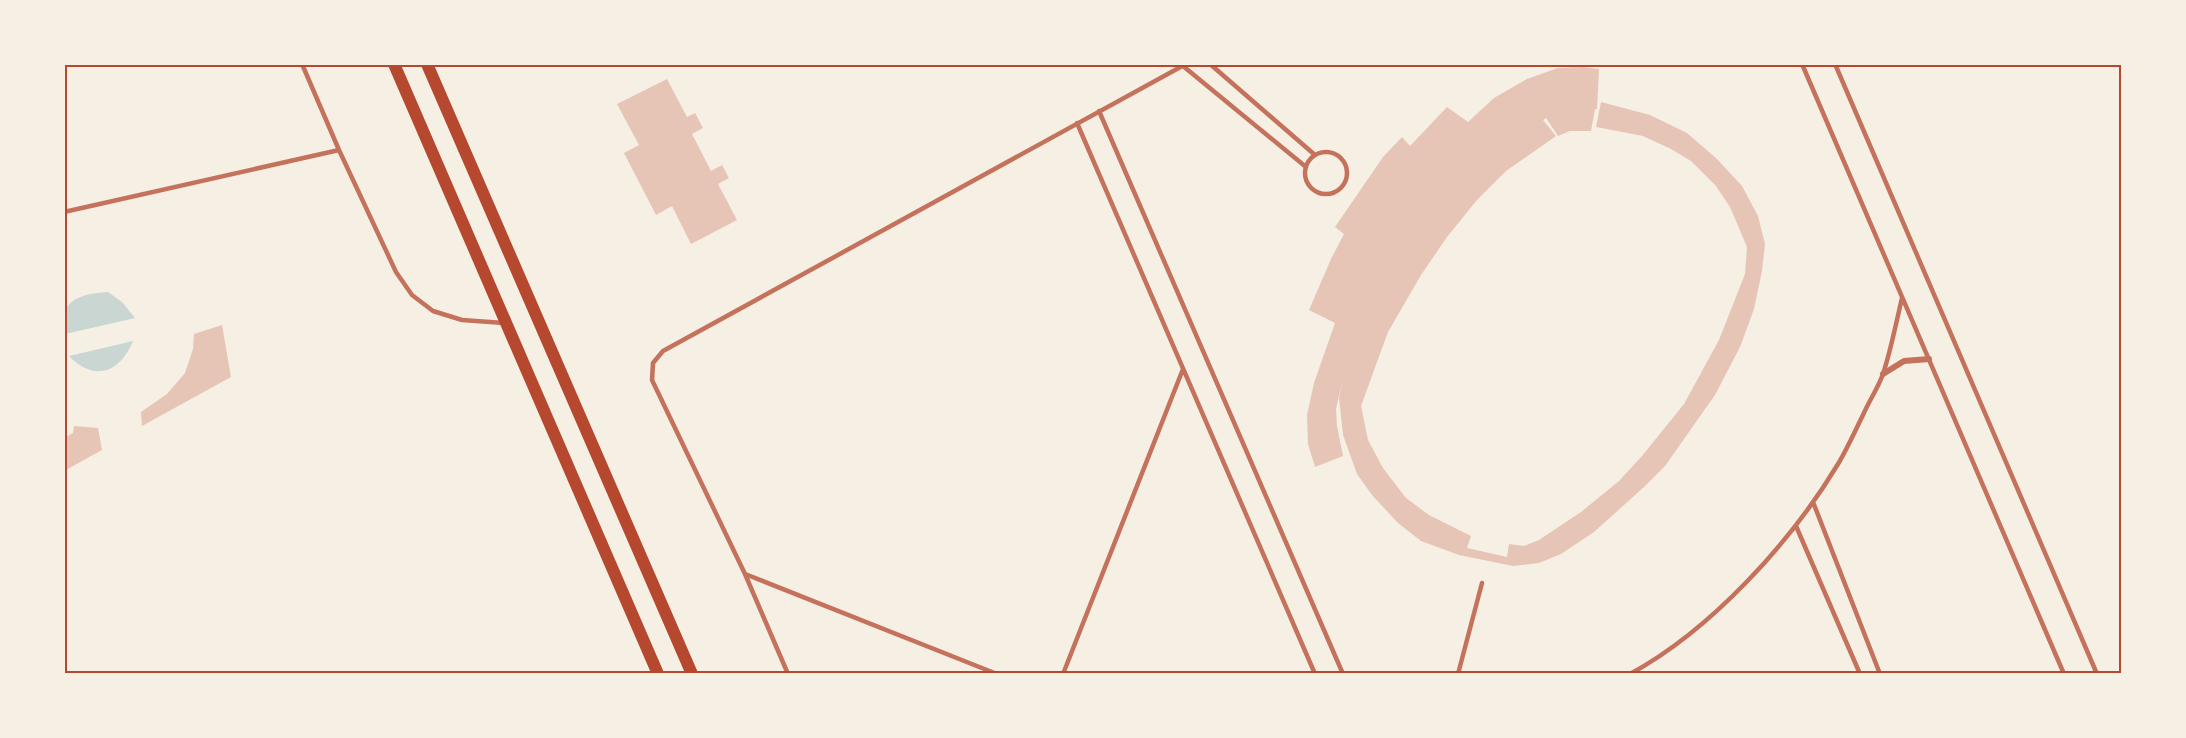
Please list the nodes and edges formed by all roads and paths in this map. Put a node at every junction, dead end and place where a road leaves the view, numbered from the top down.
1 (302, 64) edge
2 (394, 64) edge
3 (427, 64) edge
4 (1210, 64) edge
5 (1802, 64) edge
6 (1835, 64) edge
7 (1184, 65) edge
8 (1100, 111) junction
9 (1077, 123) junction
10 (339, 150) junction
11 (1316, 155) junction
12 (1306, 167) junction
13 (64, 212) edge
14 (1902, 298) junction
15 (507, 323) junction
16 (1929, 359) junction
17 (1183, 369) junction
18 (1883, 374) junction
19 (1813, 502) junction
20 (1796, 526) junction
21 (744, 574) junction
22 (1482, 583) dead end
23 (658, 674) edge
24 (692, 674) edge
25 (788, 674) edge
26 (997, 674) edge
27 (1063, 674) edge
28 (1315, 674) edge
29 (1343, 674) edge
30 (1458, 674) edge
31 (1630, 674) edge
32 (1860, 674) edge
33 (1880, 674) edge
34 (2064, 674) edge
35 (2097, 674) edge

1 - 10 lane
2 - 15 main road
3 - 24 main road
4 - 11 lane
5 - 14 lane
6 - 35 lane
7 - 8 lane
7 - 12 lane
8 - 9 lane
8 - 29 lane
9 - 17 lane
9 - 21 lane
10 - 13 lane
10 - 15 lane
11 - 12 lane
11 - 12 lane
14 - 16 lane
14 - 18 lane
15 - 23 main road
16 - 18 street
16 - 34 lane
17 - 27 lane
17 - 28 lane
18 - 19 lane
19 - 20 lane
19 - 33 lane
20 - 31 lane
20 - 32 lane
21 - 25 lane
21 - 26 lane
22 - 30 lane

